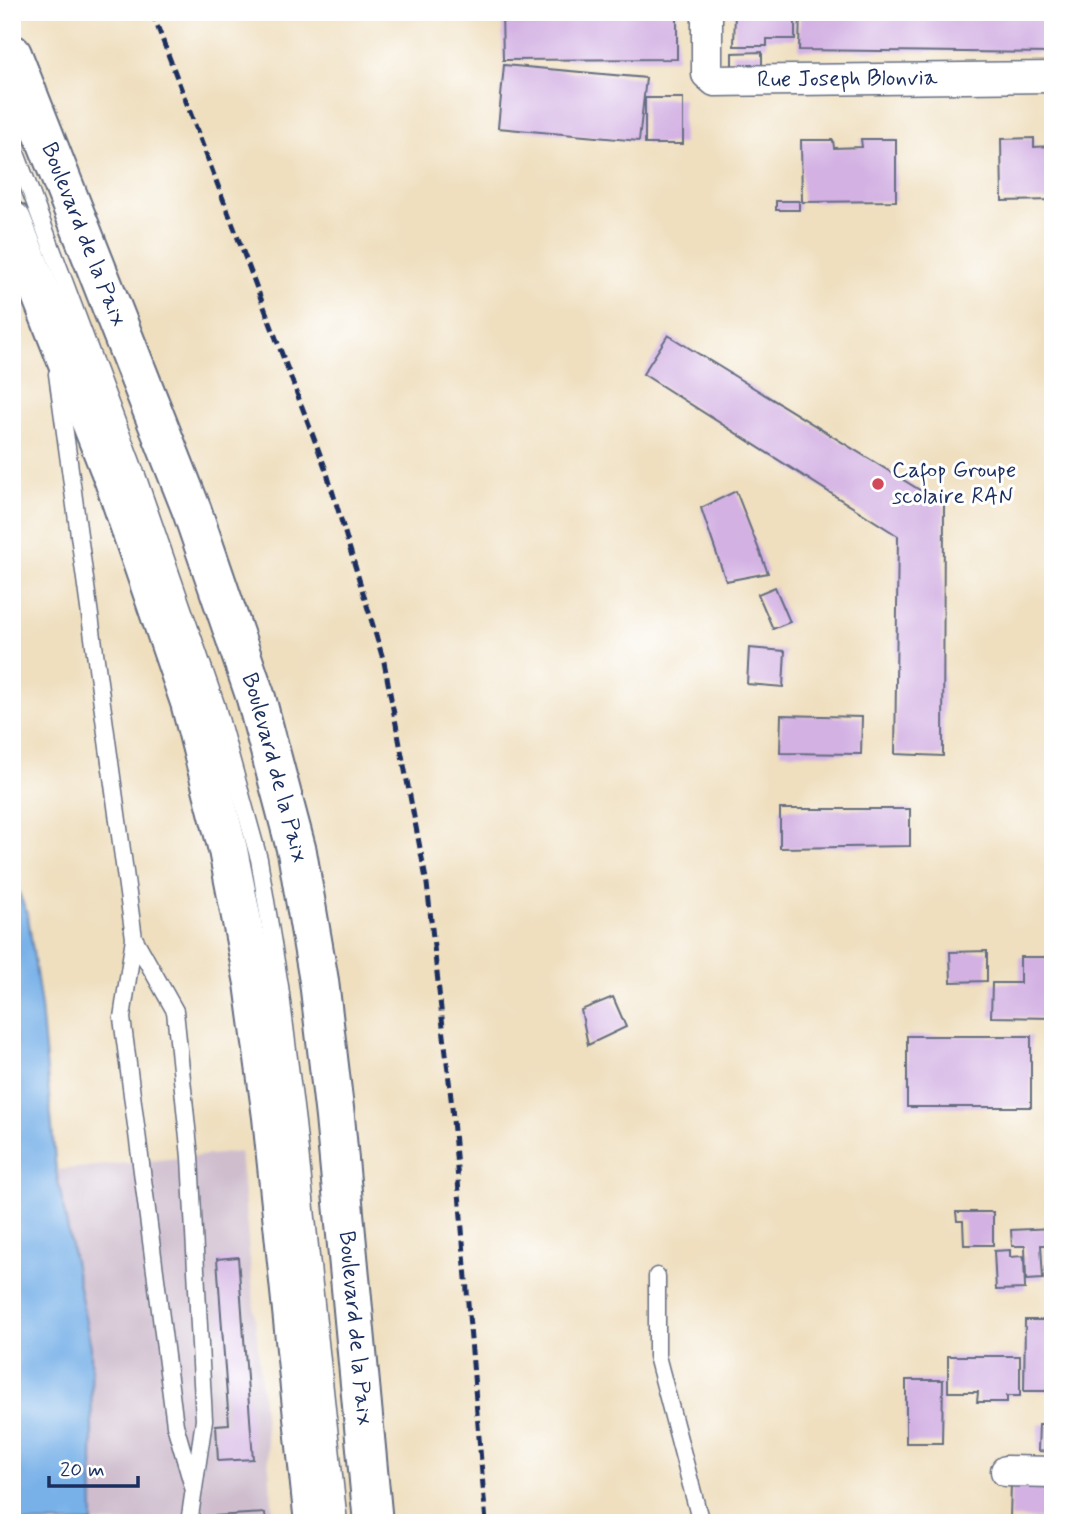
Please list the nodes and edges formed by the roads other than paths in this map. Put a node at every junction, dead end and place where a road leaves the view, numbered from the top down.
1 (707, 12) edge
2 (12, 54) edge
3 (1053, 77) edge
4 (12, 142) edge
5 (12, 221) edge
6 (49, 319) junction
7 (134, 938) junction
8 (657, 1276) dead end
9 (1006, 1471) dead end
10 (1053, 1472) edge
11 (193, 1487) junction
12 (189, 1523) edge
13 (314, 1523) edge
14 (339, 1523) edge
15 (373, 1523) edge
16 (701, 1523) edge

1 - 3 street, Rue Joseph Blonvia
2 - 15 main road, Boulevard de la Paix
4 - 14 lane, Boulevard de la Paix
5 - 6 main road
6 - 7 lane
6 - 13 main road
7 - 11 lane
7 - 11 lane
8 - 16 lane
9 - 10 street
11 - 12 lane

